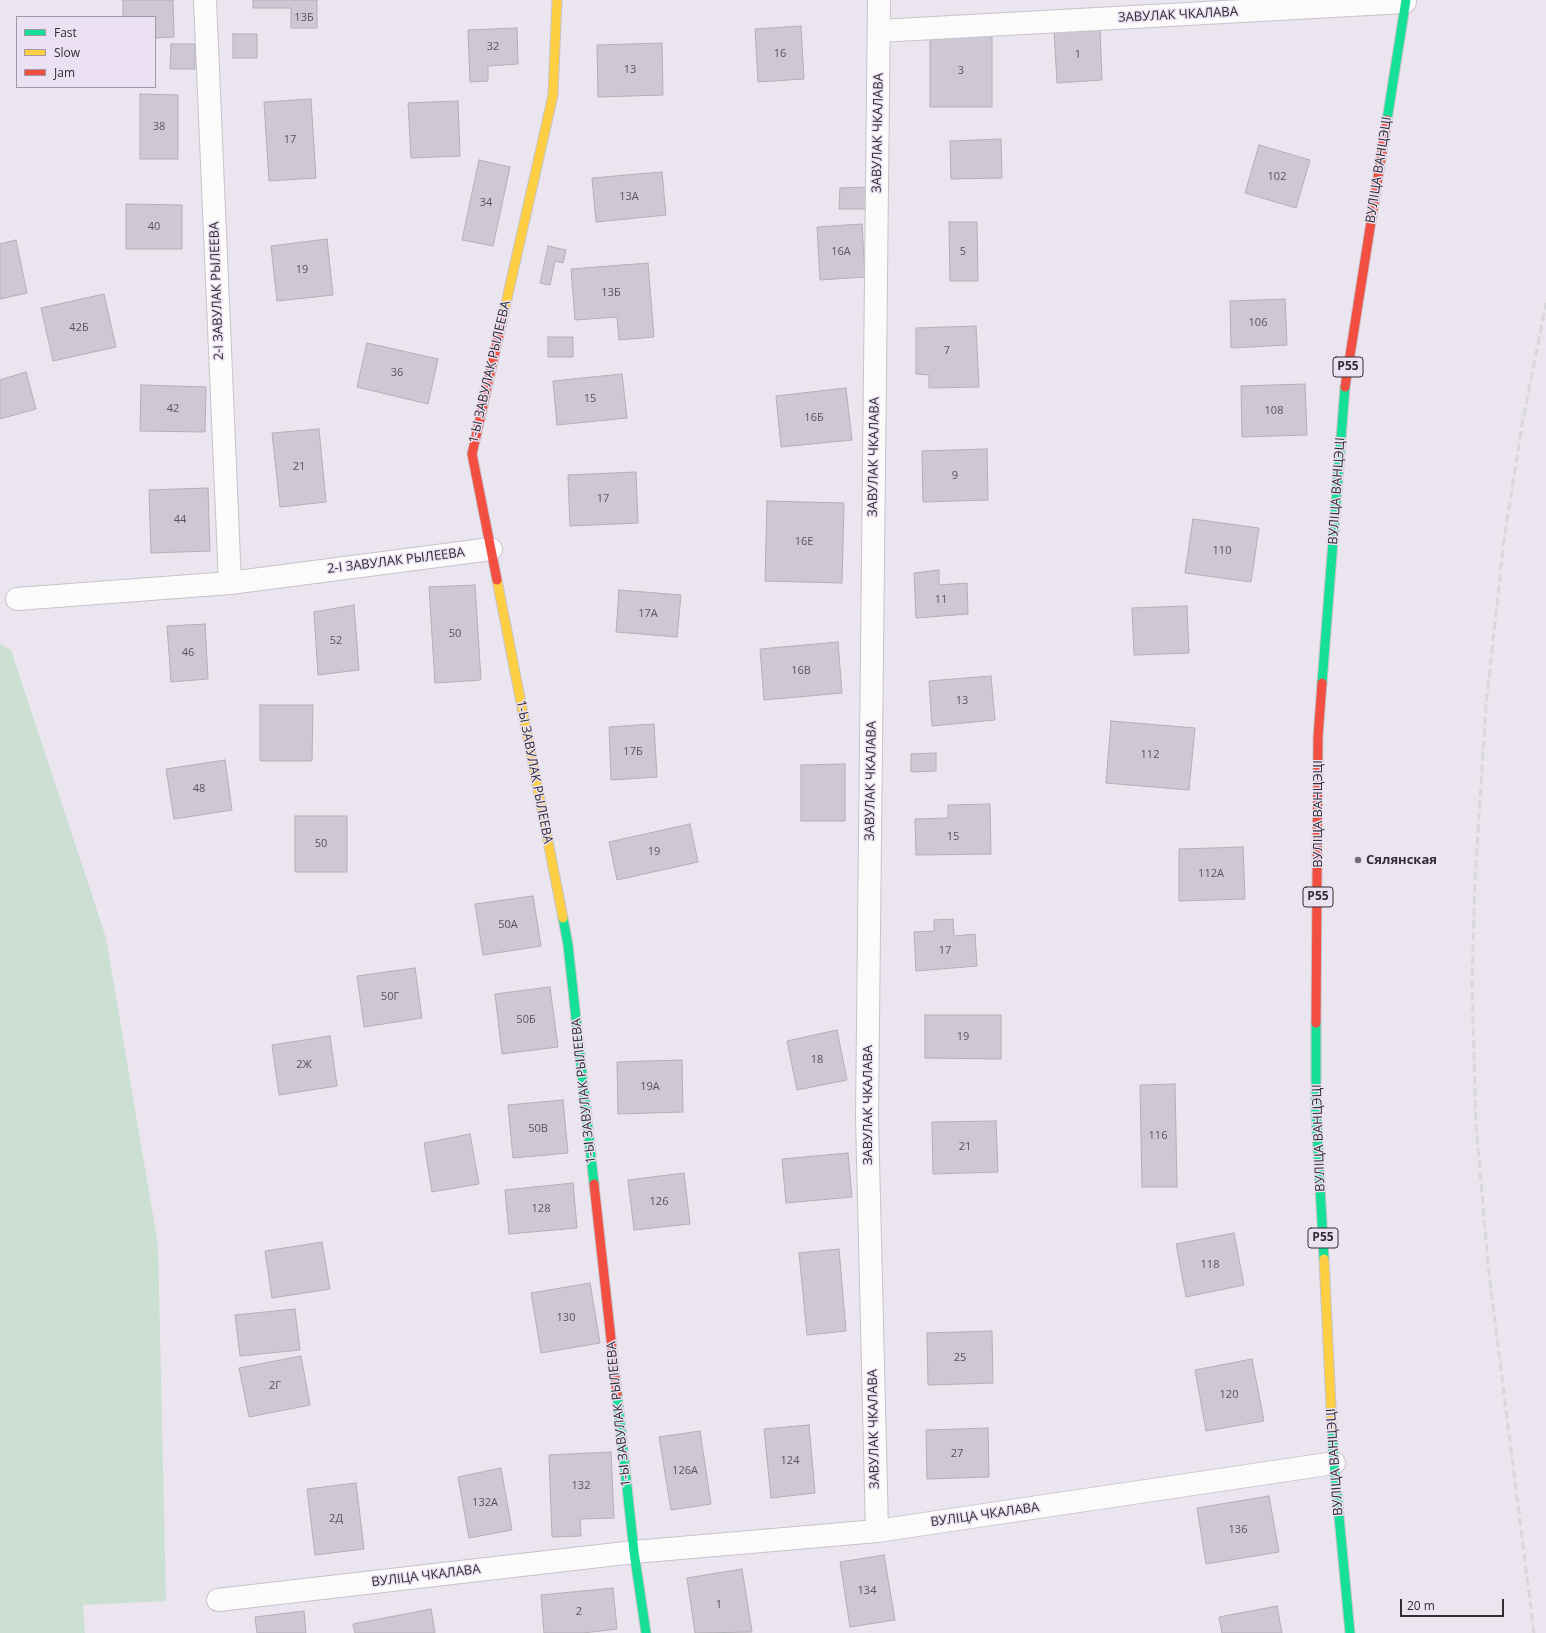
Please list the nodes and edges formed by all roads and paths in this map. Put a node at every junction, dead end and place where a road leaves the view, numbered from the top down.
1 (205, 0) edge
2 (557, 0) edge
3 (879, 0) edge
4 (1406, 1) edge
5 (879, 31) junction
6 (491, 549) junction
7 (230, 583) junction
8 (17, 599) dead end
9 (1334, 1463) junction
10 (877, 1531) junction
11 (634, 1552) junction
12 (218, 1600) dead end
13 (646, 1633) edge
14 (1350, 1633) edge

1 - 7 street, 2-І ЗАВУЛАК РЫЛЕЕВА
2 - 6 street, 1-Ы ЗАВУЛАК РЫЛЕЕВА
3 - 5 street, ЗАВУЛАК ЧКАЛАВА
4 - 5 street, ЗАВУЛАК ЧКАЛАВА
4 - 9 street, ВУЛІЦА ВАНЦЭЦІ / Р55
5 - 10 street, ЗАВУЛАК ЧКАЛАВА
6 - 7 street, 2-І ЗАВУЛАК РЫЛЕЕВА
6 - 11 street, 1-Ы ЗАВУЛАК РЫЛЕЕВА
7 - 8 street, 2-І ЗАВУЛАК РЫЛЕЕВА
9 - 10 street, ВУЛІЦА ЧКАЛАВА
9 - 14 street, ВУЛІЦА ВАНЦЭЦІ / Р55
10 - 11 street, ВУЛІЦА ЧКАЛАВА
11 - 12 street, ВУЛІЦА ЧКАЛАВА
11 - 13 street

